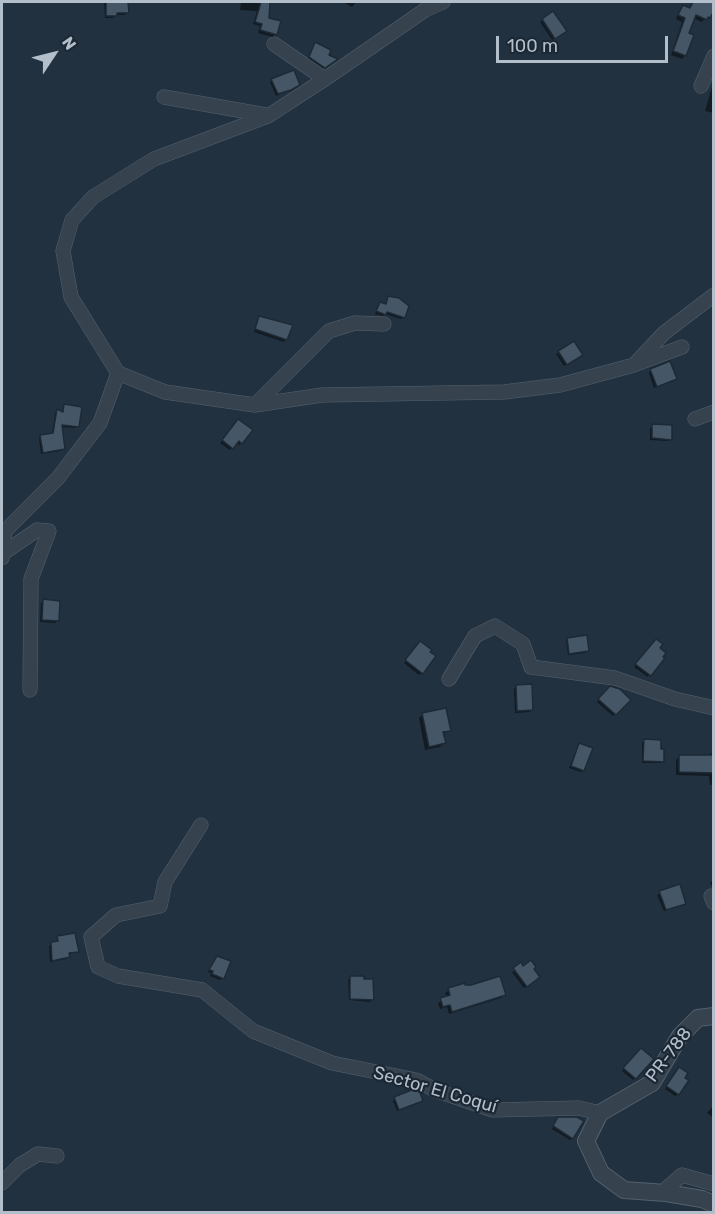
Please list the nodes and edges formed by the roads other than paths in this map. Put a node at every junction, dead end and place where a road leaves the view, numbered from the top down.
1 (442, 2) edge
2 (274, 44) dead end
3 (714, 56) edge
4 (326, 79) junction
5 (701, 86) dead end
6 (164, 97) dead end
7 (268, 116) junction
8 (714, 295) edge
9 (384, 324) dead end
10 (682, 347) dead end
11 (634, 365) junction
12 (118, 374) junction
13 (255, 405) junction
14 (714, 412) edge
15 (695, 419) dead end
16 (2, 556) edge
17 (449, 679) dead end
18 (30, 690) dead end
19 (714, 708) edge
20 (201, 825) dead end
21 (714, 1016) edge
22 (600, 1113) junction
23 (57, 1156) dead end
24 (2, 1183) edge
25 (714, 1184) edge
26 (666, 1193) junction
27 (714, 1204) edge

1 - 4 street
2 - 4 street
3 - 5 street
4 - 7 street
6 - 7 street
7 - 12 street
8 - 11 street
9 - 13 street
10 - 11 street
11 - 13 street
12 - 13 street
12 - 16 street
14 - 15 street
16 - 18 street
17 - 19 street
20 - 22 street, Sector El Coquí
21 - 22 street, PR-788 / PR-788
22 - 26 street
23 - 24 street
25 - 26 street
26 - 27 street

